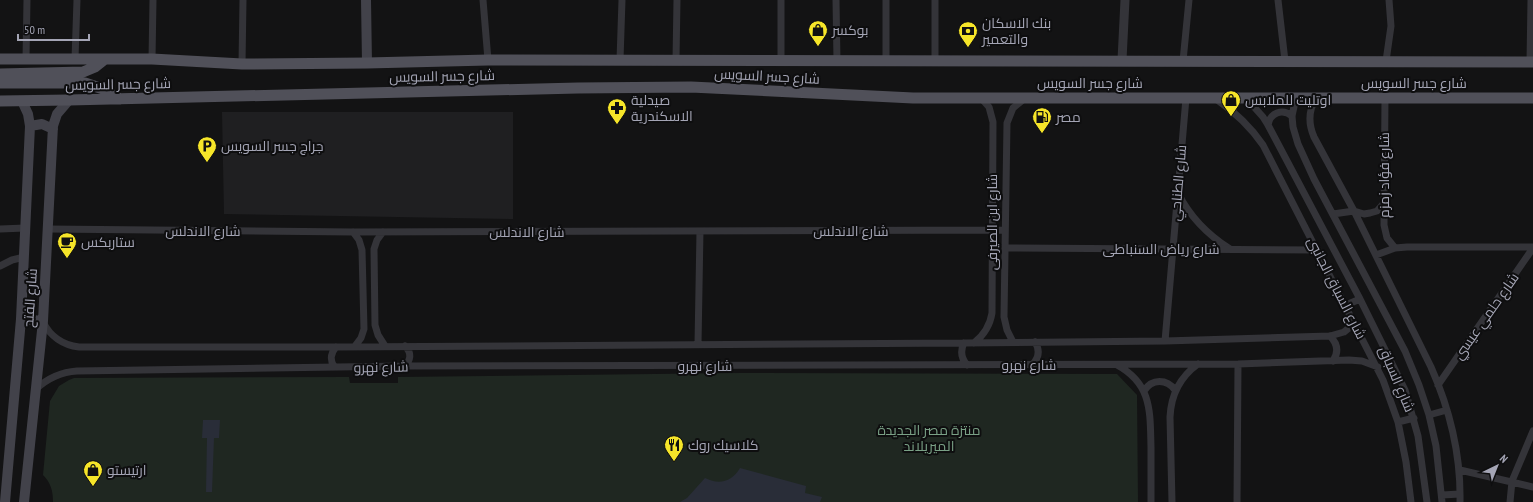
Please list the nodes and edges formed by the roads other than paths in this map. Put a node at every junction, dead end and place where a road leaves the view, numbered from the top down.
1 (27, 0) edge
2 (77, 0) edge
3 (153, 0) edge
4 (243, 0) edge
5 (366, 0) edge
6 (483, 0) edge
7 (622, 0) edge
8 (677, 0) edge
9 (781, 0) edge
10 (836, 0) edge
11 (886, 0) edge
12 (935, 0) edge
13 (1125, 0) edge
14 (1188, 0) edge
15 (1278, 0) edge
16 (1389, 0) edge
17 (1531, 0) edge
18 (0, 59) edge
19 (26, 59) junction
20 (75, 59) junction
21 (105, 59) junction
22 (152, 59) junction
23 (488, 60) junction
24 (620, 60) junction
25 (676, 60) junction
26 (1122, 60) junction
27 (781, 61) junction
28 (837, 61) junction
29 (886, 61) junction
30 (934, 61) junction
31 (1183, 61) junction
32 (1285, 61) junction
33 (1386, 61) junction
34 (1531, 62) edge
35 (367, 63) junction
36 (242, 64) junction
37 (0, 74) edge
38 (0, 83) edge
39 (1296, 97) junction
40 (981, 98) junction
41 (1025, 98) junction
42 (1186, 98) junction
43 (1214, 98) junction
44 (1246, 98) junction
45 (1316, 98) junction
46 (1385, 98) junction
47 (1533, 98) edge
48 (120, 99) junction
49 (70, 100) junction
50 (0, 101) edge
51 (22, 101) junction
52 (1292, 116) junction
53 (1268, 125) junction
54 (30, 126) junction
55 (53, 129) junction
56 (1290, 167) junction
57 (1278, 173) junction
58 (1178, 192) junction
59 (1384, 203) junction
60 (1354, 210) junction
61 (1333, 214) junction
62 (25, 228) junction
63 (0, 229) edge
64 (48, 230) junction
65 (992, 230) junction
66 (1005, 230) junction
67 (700, 231) junction
68 (353, 232) junction
69 (383, 232) junction
70 (1005, 248) junction
71 (1395, 248) junction
72 (1533, 248) edge
73 (1172, 249) junction
74 (1230, 250) junction
75 (1318, 250) junction
76 (1376, 255) junction
77 (24, 258) junction
78 (0, 266) edge
79 (1360, 299) junction
80 (1346, 305) junction
81 (21, 319) junction
82 (43, 321) junction
83 (1355, 323) junction
84 (1330, 336) junction
85 (1165, 341) junction
86 (1013, 342) junction
87 (1035, 342) junction
88 (964, 343) junction
89 (974, 343) junction
90 (698, 344) junction
91 (355, 346) junction
92 (385, 346) junction
93 (405, 346) junction
94 (336, 347) junction
95 (1333, 361) junction
96 (1198, 364) junction
97 (1238, 364) junction
98 (967, 365) junction
99 (1032, 365) junction
100 (1117, 365) junction
101 (404, 366) junction
102 (334, 367) junction
103 (1378, 367) junction
104 (1438, 385) junction
105 (36, 389) junction
106 (1176, 390) junction
107 (1144, 391) junction
108 (1447, 410) junction
109 (1429, 415) junction
110 (1414, 418) junction
111 (1398, 422) junction
112 (1533, 431) edge
113 (1460, 470) junction
114 (1512, 481) junction
115 (1533, 487) edge
116 (1442, 498) edge
117 (1460, 498) edge
118 (5, 502) edge
119 (24, 502) edge
120 (1151, 502) edge
121 (1172, 502) edge
122 (1237, 502) edge
123 (1411, 502) edge
124 (1427, 502) edge
125 (1510, 502) edge

1 - 19 street
2 - 20 street
3 - 22 street
4 - 36 street
5 - 35 main road
6 - 23 street
7 - 24 street
8 - 25 street
9 - 27 street
10 - 28 street
11 - 29 street
12 - 30 street
13 - 26 street
14 - 31 street
15 - 32 street
16 - 33 street
17 - 34 street
18 - 19 main road, شارع جسر السويس
19 - 20 main road, شارع جسر السويس
20 - 21 main road, شارع جسر السويس
21 - 22 main road, شارع جسر السويس
21 - 37 main road
22 - 36 main road, شارع جسر السويس
23 - 24 main road, شارع جسر السويس
23 - 35 main road, شارع جسر السويس
24 - 25 main road, شارع جسر السويس
25 - 27 main road, شارع جسر السويس
26 - 30 main road, شارع جسر السويس
26 - 31 main road, شارع جسر السويس
27 - 28 main road, شارع جسر السويس
28 - 29 main road, شارع جسر السويس
29 - 30 main road, شارع جسر السويس
31 - 32 main road, شارع جسر السويس
32 - 33 main road, شارع جسر السويس
33 - 34 main road, شارع جسر السويس
35 - 36 main road, شارع جسر السويس
38 - 48 main road
39 - 44 main road, شارع جسر السويس
39 - 45 main road, شارع جسر السويس
39 - 52 street, شارع السباق
40 - 41 main road, شارع جسر السويس
40 - 48 main road, شارع جسر السويس
40 - 65 street, شارع ابن الصيرفى
41 - 42 main road, شارع جسر السويس
41 - 66 street, شارع ابن الصيرفى
42 - 43 main road, شارع جسر السويس
42 - 58 street, شارع الطناحي
43 - 44 main road, شارع جسر السويس
43 - 57 street, شارع السباق الجانبى
44 - 53 street, شارع السباق
45 - 46 main road, شارع جسر السويس
45 - 60 street
46 - 47 main road, شارع جسر السويس
46 - 59 street, شارع فؤاد زمزم
48 - 49 main road, شارع جسر السويس
49 - 51 main road, شارع جسر السويس
49 - 55 main road, شارع الفتح
50 - 51 main road, شارع جسر السويس
51 - 54 main road, شارع الفتح
52 - 53 street
52 - 61 street, شارع السباق
53 - 56 street, شارع السباق
54 - 55 main road
54 - 62 main road, شارع الفتح
55 - 64 main road, شارع الفتح
56 - 57 street
56 - 79 street, شارع السباق
57 - 75 street, شارع السباق الجانبى
58 - 73 street, شارع الطناحي
58 - 74 street
59 - 60 street
59 - 71 street, شارع فؤاد زمزم
60 - 61 street
60 - 76 street
61 - 109 street, شارع السباق
62 - 63 street
62 - 77 main road, شارع الفتح
64 - 68 street, شارع الاندلس
64 - 82 main road, شارع الفتح
65 - 66 street, شارع الاندلس
65 - 67 street, شارع الاندلس
65 - 89 street, شارع ابن الصيرفى
66 - 70 street, شارع ابن الصيرفى
67 - 69 street, شارع الاندلس
67 - 90 street
68 - 69 street, شارع الاندلس
68 - 91 street
69 - 92 street
70 - 73 street, شارع رياض السنباطى
70 - 86 street, شارع ابن الصيرفى
71 - 72 street
71 - 76 street
72 - 104 street, شارع حلمي عيسي
73 - 74 street, شارع رياض السنباطى
73 - 85 street, شارع الطناحي
74 - 75 street, شارع رياض السنباطى
75 - 80 street, شارع السباق الجانبى
76 - 104 street
77 - 78 street
77 - 81 main road, شارع الفتح
79 - 80 street
79 - 110 street, شارع السباق
80 - 83 street, شارع السباق الجانبى
81 - 82 main road
81 - 118 main road, شارع الفتح
82 - 94 street, شارع نهرو
82 - 105 main road, شارع الفتح
83 - 84 street, شارع نهرو
83 - 103 street, شارع السباق الجانبى
84 - 85 street, شارع نهرو
84 - 95 street
85 - 87 street, شارع نهرو
86 - 87 street, شارع نهرو
86 - 89 street, شارع نهرو
87 - 99 street
88 - 89 street, شارع نهرو
88 - 90 street, شارع نهرو
88 - 98 street
90 - 93 street, شارع نهرو
91 - 92 street, شارع نهرو
91 - 94 street, شارع نهرو
92 - 93 street, شارع نهرو
93 - 101 street
94 - 102 street
95 - 97 street, شارع نهرو
95 - 103 street, شارع نهرو
96 - 97 street, شارع نهرو
96 - 100 street, شارع نهرو
96 - 106 street
97 - 122 street
98 - 99 street, شارع نهرو
98 - 101 street, شارع نهرو
99 - 100 street, شارع نهرو
100 - 107 street
101 - 102 street, شارع نهرو
102 - 105 street, شارع نهرو
103 - 111 street, شارع السباق الجانبى
104 - 108 street
105 - 119 main road, شارع الفتح
106 - 107 street
106 - 121 street
107 - 120 street
108 - 109 street
108 - 113 street
109 - 116 street, شارع السباق
110 - 111 street
110 - 124 street, شارع السباق
111 - 123 street, شارع السباق الجانبى
112 - 114 street
113 - 114 street
113 - 117 street
114 - 115 street
114 - 125 street
116 - 117 street

